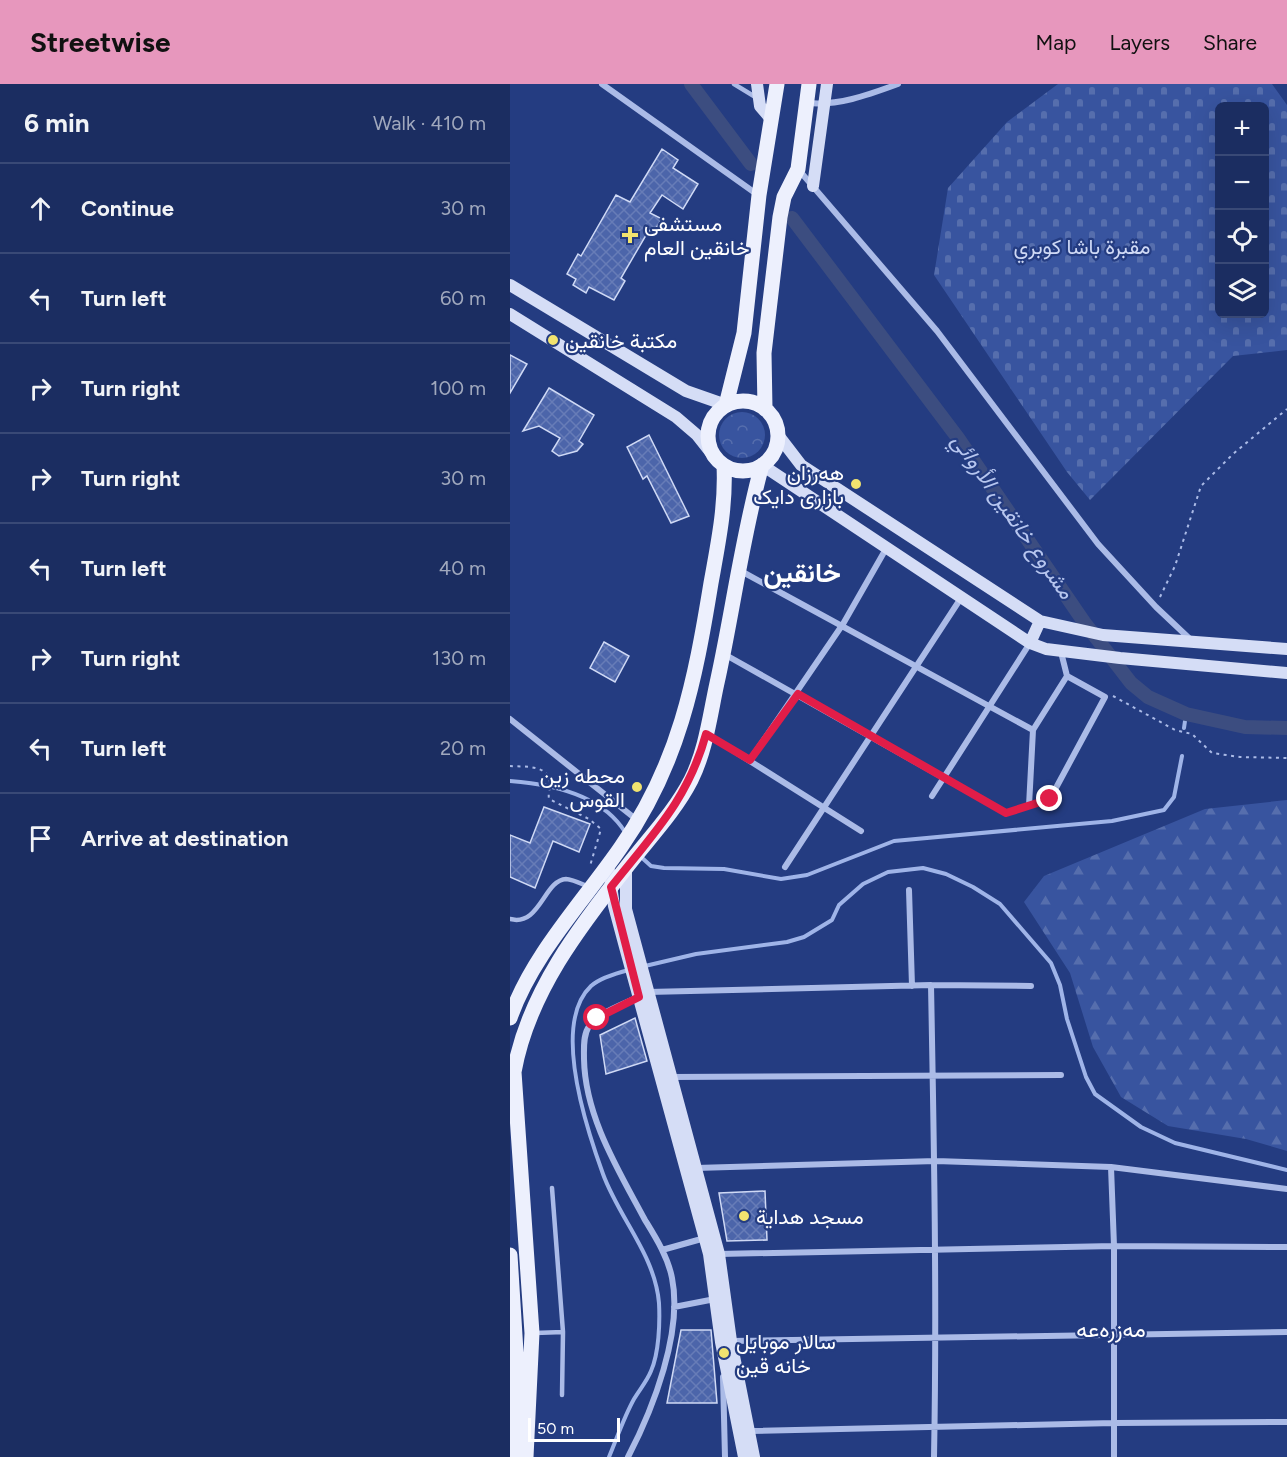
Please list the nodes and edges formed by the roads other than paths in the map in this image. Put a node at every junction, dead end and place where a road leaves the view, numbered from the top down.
1 (602, 84) edge
2 (734, 84) edge
3 (757, 84) edge
4 (777, 84) edge
5 (809, 84) edge
6 (827, 84) edge
7 (898, 84) edge
8 (757, 98) junction
9 (806, 103) junction
10 (824, 105) junction
11 (771, 119) junction
12 (798, 169) junction
13 (813, 186) junction
14 (759, 195) junction
15 (510, 285) edge
16 (510, 314) edge
17 (726, 405) junction
18 (765, 409) junction
19 (778, 435) junction
20 (712, 454) junction
21 (762, 465) junction
22 (724, 466) junction
23 (887, 547) junction
24 (738, 569) junction
25 (962, 597) junction
26 (1040, 621) junction
27 (843, 624) junction
28 (702, 637) junction
29 (1193, 642) junction
30 (1030, 643) junction
31 (725, 647) junction
32 (1287, 649) edge
33 (1061, 651) junction
34 (917, 665) junction
35 (1287, 673) edge
36 (1067, 676) junction
37 (798, 694) junction
38 (990, 705) junction
39 (510, 719) edge
40 (1033, 730) junction
41 (706, 734) junction
42 (871, 736) junction
43 (673, 751) junction
44 (699, 759) junction
45 (750, 760) junction
46 (945, 779) junction
47 (933, 796) dead end
48 (1029, 806) junction
49 (824, 807) junction
50 (634, 825) junction
51 (861, 831) dead end
52 (608, 864) junction
53 (628, 865) junction
54 (785, 867) dead end
55 (594, 883) junction
56 (611, 887) junction
57 (909, 890) dead end
58 (510, 919) edge
59 (630, 946) junction
60 (932, 985) junction
61 (912, 986) junction
62 (1030, 986) dead end
63 (642, 991) junction
64 (510, 1018) edge
65 (933, 1074) junction
66 (1061, 1075) dead end
67 (671, 1077) junction
68 (936, 1161) junction
69 (1111, 1167) junction
70 (696, 1168) junction
71 (552, 1188) dead end
72 (1287, 1189) edge
73 (705, 1238) junction
74 (1114, 1246) junction
75 (1287, 1247) edge
76 (662, 1250) junction
77 (933, 1250) junction
78 (719, 1254) junction
79 (510, 1256) edge
80 (715, 1299) junction
81 (674, 1307) junction
82 (563, 1332) junction
83 (1287, 1332) edge
84 (532, 1334) junction
85 (1114, 1334) junction
86 (935, 1338) junction
87 (731, 1341) junction
88 (723, 1351) junction
89 (514, 1368) edge
90 (562, 1395) dead end
91 (1287, 1422) edge
92 (1114, 1423) junction
93 (935, 1427) junction
94 (749, 1431) junction
95 (513, 1457) edge
96 (526, 1457) edge
97 (628, 1457) edge
98 (725, 1457) edge
99 (744, 1457) edge
100 (754, 1457) edge
101 (934, 1457) edge
102 (1114, 1457) edge

1 - 14 street
2 - 8 lane
3 - 8 main road
4 - 11 main road
5 - 9 main road
6 - 10 main road
7 - 10 street
8 - 11 main road
9 - 10 street
9 - 12 main road
10 - 13 main road
11 - 14 main road
12 - 13 street
12 - 18 main road
13 - 29 street
14 - 17 main road
15 - 17 main road
16 - 20 main road
17 - 18 main road
17 - 20 main road
18 - 19 main road
19 - 21 main road
19 - 26 main road
20 - 22 main road
21 - 22 main road
21 - 23 main road
21 - 24 main road
22 - 28 main road
23 - 25 main road
23 - 27 street
24 - 27 street
24 - 31 main road
25 - 30 main road
25 - 34 street
26 - 29 main road
26 - 30 main road
27 - 34 street
27 - 37 street
28 - 31 main road
28 - 43 main road
29 - 32 main road
30 - 33 main road
30 - 38 street
31 - 37 street
31 - 41 main road
33 - 35 main road
33 - 36 street
34 - 38 street
34 - 42 street
36 - 40 street
36 - 48 street
37 - 42 street
37 - 45 street
38 - 40 street
38 - 46 street
39 - 50 street
40 - 48 street
41 - 44 main road
41 - 45 street
42 - 46 street
42 - 49 street
43 - 44 main road
43 - 50 main road
44 - 53 main road
45 - 49 street
46 - 47 street
46 - 48 street
49 - 51 street
49 - 54 street
50 - 52 main road
52 - 55 main road
52 - 56 main road
53 - 56 main road
53 - 59 main road
55 - 58 lane
55 - 64 main road
56 - 59 main road
56 - 84 main road
57 - 61 street
59 - 63 main road
60 - 61 street
60 - 62 street
60 - 65 street
61 - 63 street
63 - 67 main road
63 - 73 main road
63 - 76 street
65 - 66 street
65 - 67 street
65 - 68 street
67 - 70 main road
68 - 69 street
68 - 70 street
68 - 77 street
69 - 72 street
69 - 74 street
70 - 78 main road
71 - 82 lane
73 - 76 street
73 - 80 main road
74 - 75 street
74 - 77 street
74 - 85 street
76 - 81 street
77 - 78 street
77 - 86 street
78 - 87 main road
79 - 89 main road
80 - 81 street
80 - 88 main road
81 - 97 street
82 - 84 lane
82 - 90 lane
83 - 85 street
84 - 96 main road
85 - 86 street
85 - 92 street
86 - 87 street
86 - 93 street
87 - 94 main road
88 - 98 street
88 - 99 main road
89 - 95 main road
91 - 92 street
92 - 93 street
92 - 102 street
93 - 94 street
93 - 101 street
94 - 100 main road

